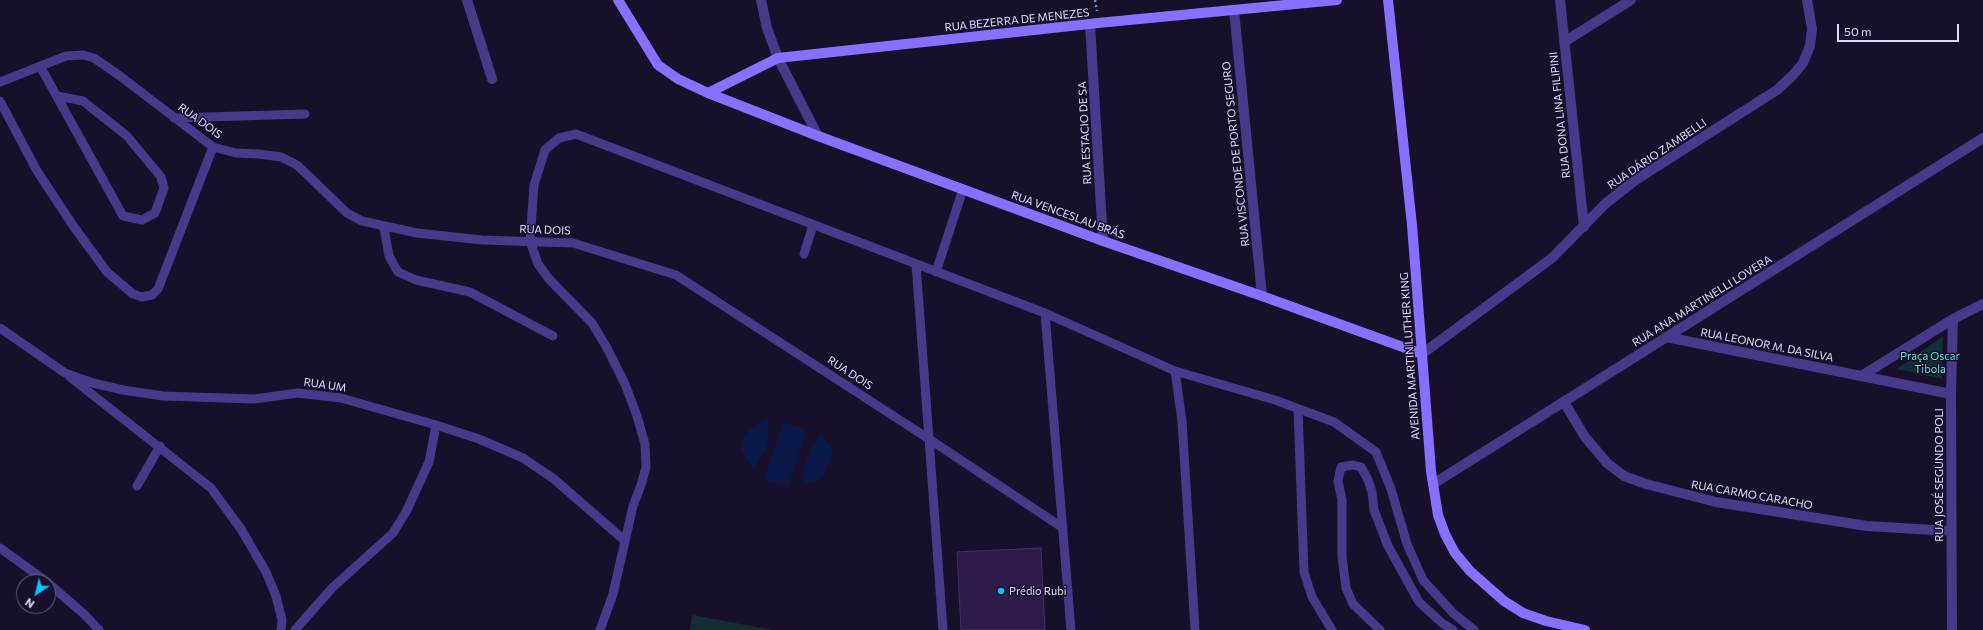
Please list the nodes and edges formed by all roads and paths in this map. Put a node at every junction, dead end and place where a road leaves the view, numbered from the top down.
1 (467, 0) edge
2 (618, 0) edge
3 (761, 0) edge
4 (1337, 0) edge
5 (1388, 0) edge
6 (1560, 0) edge
7 (1631, 0) edge
8 (1807, 0) edge
9 (1234, 10) junction
10 (1090, 24) junction
11 (1564, 42) junction
12 (778, 58) junction
13 (40, 66) junction
14 (492, 79) dead end
15 (0, 82) edge
16 (708, 93) junction
17 (57, 96) junction
18 (0, 101) edge
19 (305, 114) dead end
20 (174, 118) junction
21 (818, 136) junction
22 (1983, 138) edge
23 (212, 147) junction
24 (963, 189) junction
25 (813, 225) junction
26 (1584, 227) junction
27 (384, 228) junction
28 (530, 241) junction
29 (1103, 241) junction
30 (804, 254) dead end
31 (916, 264) junction
32 (936, 272) junction
33 (1262, 296) junction
34 (1983, 304) edge
35 (1045, 313) junction
36 (1953, 320) junction
37 (0, 328) edge
38 (553, 336) dead end
39 (1666, 337) junction
40 (1422, 354) junction
41 (1175, 371) junction
42 (65, 373) junction
43 (1863, 375) junction
44 (1951, 394) junction
45 (1564, 402) junction
46 (1298, 409) junction
47 (436, 425) junction
48 (930, 439) junction
49 (160, 446) junction
50 (1433, 484) junction
51 (137, 486) dead end
52 (1063, 528) junction
53 (1951, 530) junction
54 (624, 540) junction
55 (0, 548) edge
56 (36, 574) edge
57 (56, 590) edge
58 (100, 630) edge
59 (281, 630) edge
60 (295, 630) edge
61 (600, 630) edge
62 (943, 630) edge
63 (1071, 630) edge
64 (1196, 630) edge
65 (1332, 630) edge
66 (1380, 630) edge
67 (1453, 630) edge
68 (1474, 630) edge
69 (1585, 630) edge
70 (1952, 630) edge

1 - 14 street
2 - 16 street, RUA VENCESLAU BRÁS
3 - 12 street
4 - 9 street, RUA BEZERRA DE MENEZES
5 - 40 street, AVENIDA MARTIN LUTHER KING
6 - 11 street, RUA DONA LINA FILIPINI
7 - 11 street
8 - 26 street, RUA DÁRIO ZAMBELLI
9 - 10 street, RUA BEZERRA DE MENEZES
9 - 33 street, RUA VISCONDE DE PORTO SEGURO
10 - 12 street, RUA BEZERRA DE MENEZES
10 - 29 street, RUA ESTACIO DE SA
11 - 26 street, RUA DONA LINA FILIPINI
12 - 16 street, RUA BEZERRA DE MENEZES
12 - 21 street
13 - 15 lane, RUA DOIS
13 - 17 lane
13 - 20 lane, RUA DOIS
16 - 21 street, RUA VENCESLAU BRÁS
17 - 17 lane
18 - 23 lane
19 - 20 lane
20 - 23 lane, RUA DOIS
21 - 24 street, RUA VENCESLAU BRÁS
22 - 39 street, RUA ANA MARTINELLI LOVERA
23 - 27 lane, RUA DOIS
24 - 29 street, RUA VENCESLAU BRÁS
24 - 32 lane
25 - 28 lane
25 - 30 lane
25 - 31 lane
26 - 40 street, RUA DÁRIO ZAMBELLI
27 - 28 lane, RUA DOIS
27 - 38 lane
28 - 48 lane, RUA DOIS
28 - 54 lane
29 - 33 street, RUA VENCESLAU BRÁS
31 - 32 lane
31 - 48 lane
32 - 35 lane
33 - 40 street, RUA VENCESLAU BRÁS
34 - 36 street
35 - 41 lane
35 - 52 lane
36 - 43 street
36 - 44 street, RUA JOSÉ SEGUNDO POLI
37 - 42 lane, RUA UM
39 - 43 street, RUA LEONOR M. DA SILVA
39 - 45 street, RUA ANA MARTINELLI LOVERA
40 - 50 street, AVENIDA MARTIN LUTHER KING
41 - 46 lane
41 - 64 lane
42 - 47 lane, RUA UM
42 - 49 lane
43 - 44 street
44 - 53 street, RUA JOSÉ SEGUNDO POLI
45 - 50 street, RUA ANA MARTINELLI LOVERA
45 - 53 street, RUA CARMO CARACHO
46 - 65 lane
46 - 68 lane
47 - 54 lane, RUA UM
47 - 60 lane
48 - 52 lane, RUA DOIS
48 - 62 lane
49 - 51 lane
49 - 59 lane
50 - 69 street, AVENIDA MARTIN LUTHER KING
52 - 63 lane
53 - 70 street, RUA JOSÉ SEGUNDO POLI
54 - 61 lane
55 - 56 lane
57 - 58 lane
66 - 67 lane

